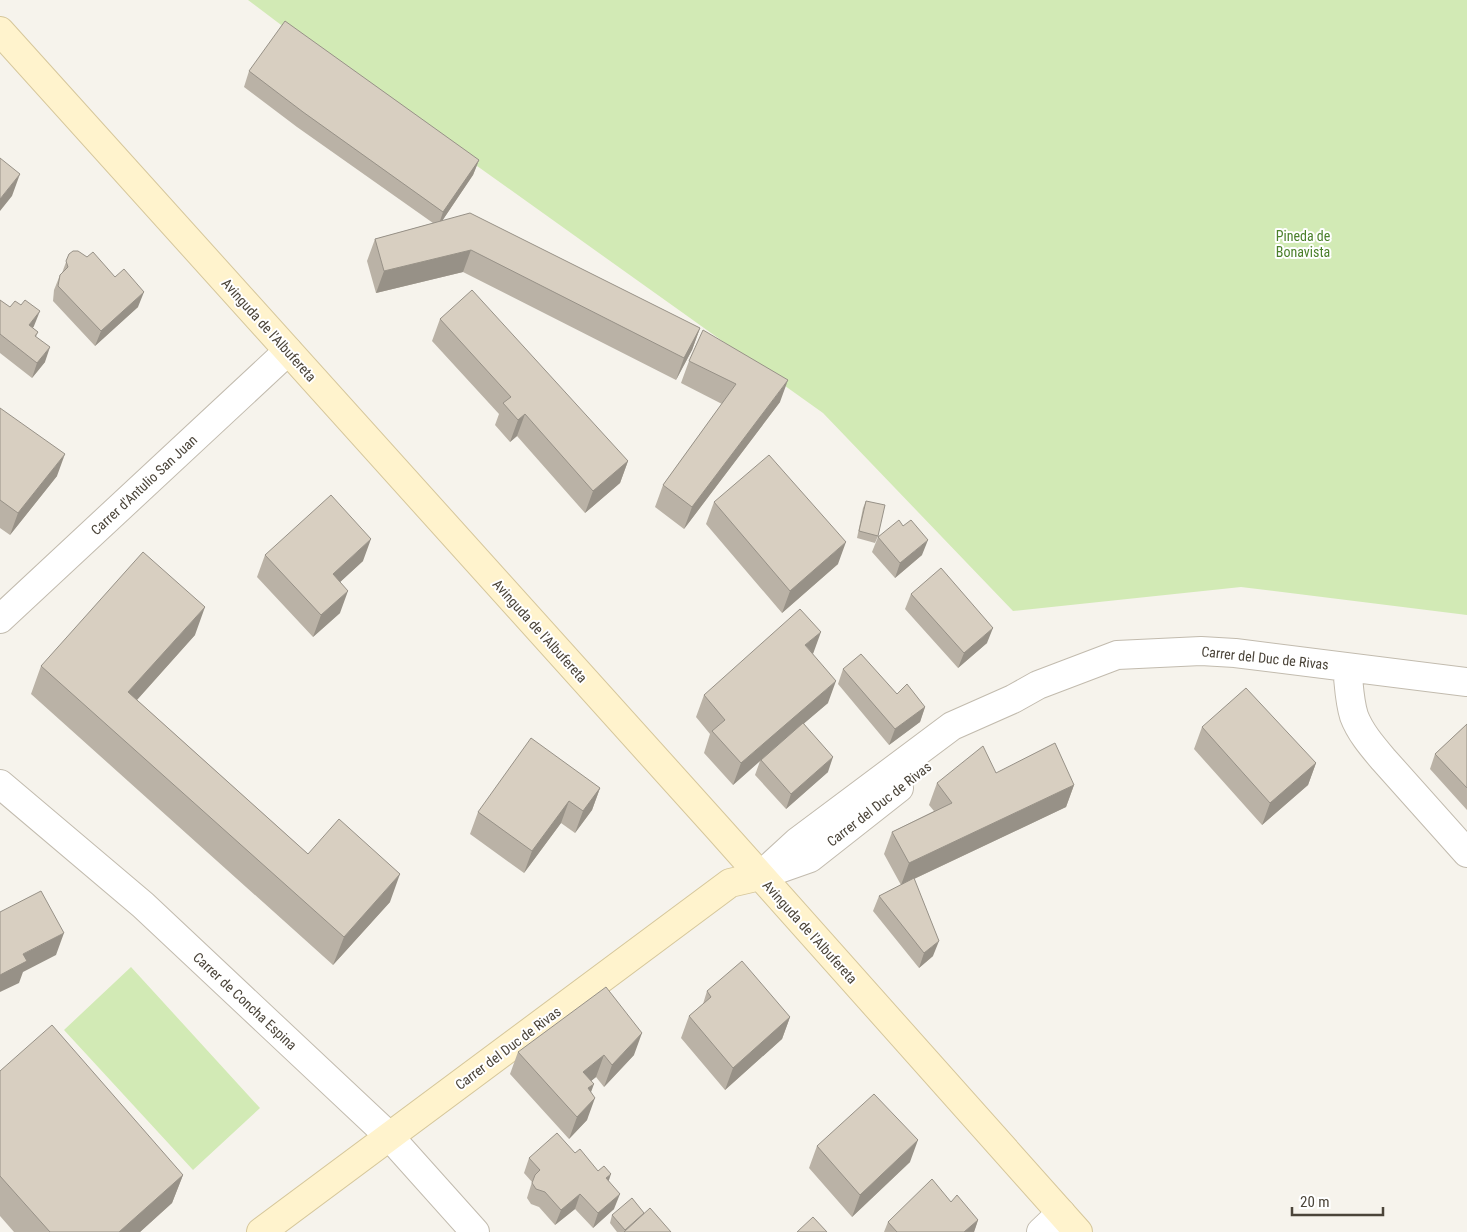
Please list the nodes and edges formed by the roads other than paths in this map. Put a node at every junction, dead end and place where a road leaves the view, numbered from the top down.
1 (0, 31) edge
2 (288, 351) junction
3 (0, 620) edge
4 (1347, 668) junction
5 (1467, 682) edge
6 (0, 784) edge
7 (1467, 853) edge
8 (760, 876) junction
9 (389, 1136) junction
10 (1070, 1223) edge
11 (261, 1232) edge
12 (475, 1232) edge
13 (1041, 1232) edge

1 - 2 main road, Avinguda de l'Albufereta
2 - 3 street, Carrer d'Antulio San Juan
2 - 8 main road, Avinguda de l'Albufereta
4 - 5 street, Carrer del Duc de Rivas
4 - 7 street
4 - 8 street, Carrer del Duc de Rivas
6 - 9 street, Carrer de Concha Espina
8 - 9 main road, Carrer del Duc de Rivas
8 - 10 main road, Avinguda de l'Albufereta
9 - 11 main road, Carrer del Duc de Rivas
9 - 12 street, Carrer de Concha Espina
10 - 13 street

